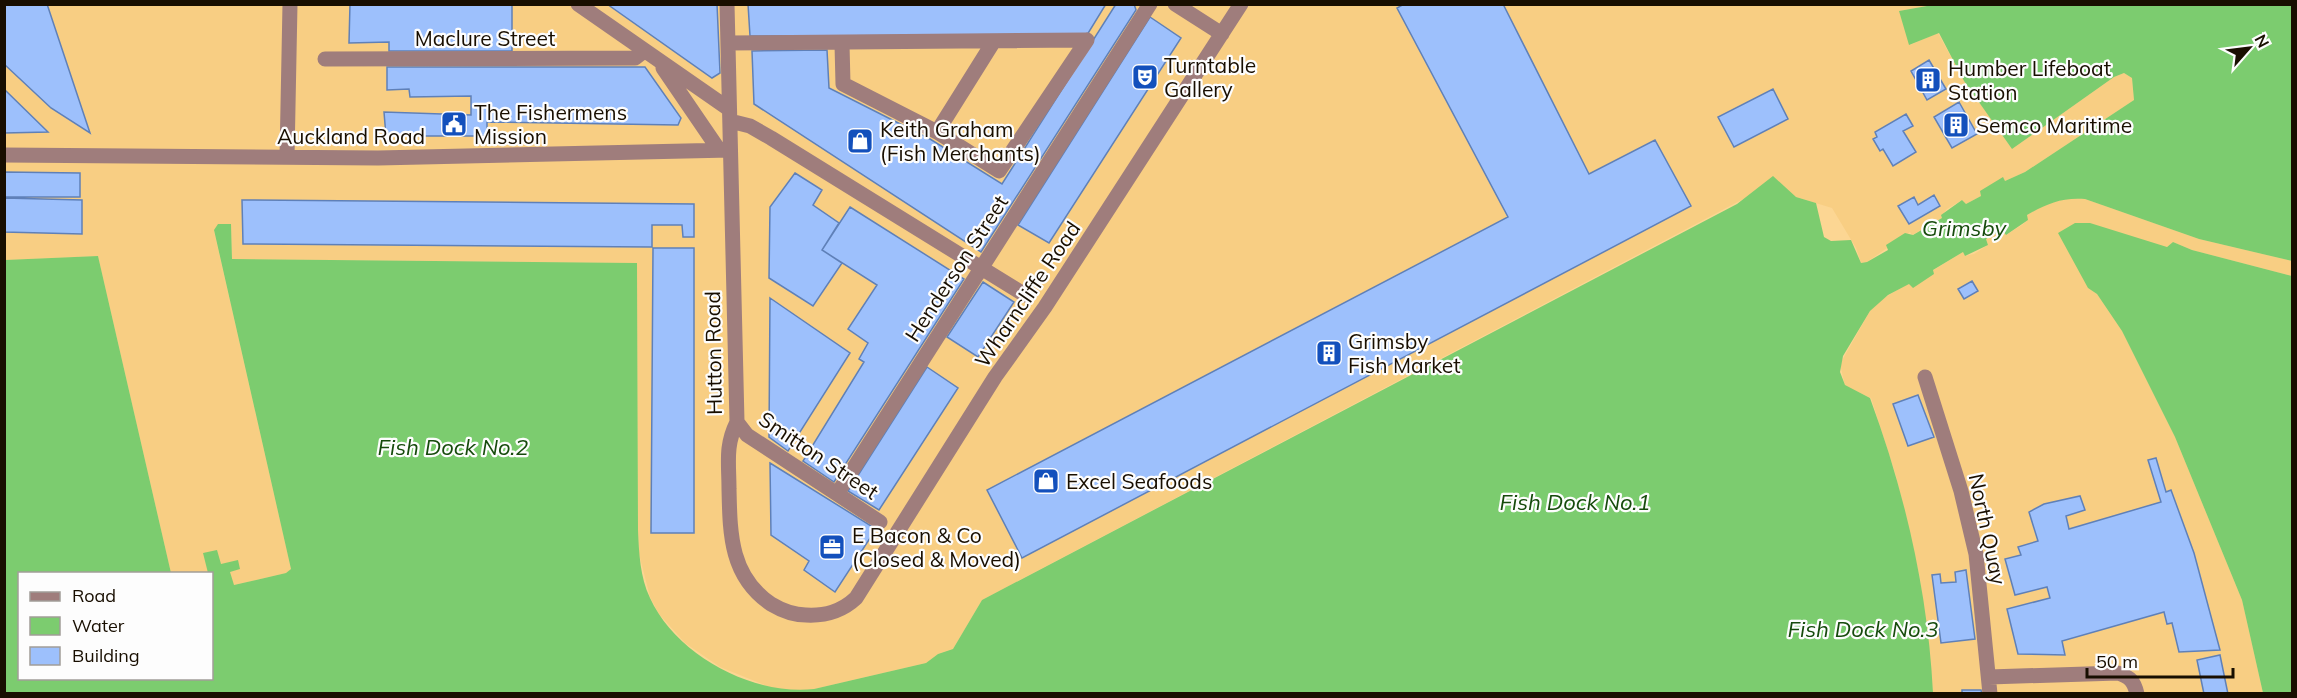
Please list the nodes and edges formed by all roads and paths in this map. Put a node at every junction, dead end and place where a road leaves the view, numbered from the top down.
1 (290, 4) edge
2 (578, 4) edge
3 (727, 4) edge
4 (1150, 4) edge
5 (1175, 4) edge
6 (1240, 4) edge
7 (1222, 34) junction
8 (994, 41) junction
9 (728, 43) junction
10 (842, 44) junction
11 (644, 51) junction
12 (326, 59) dead end
13 (658, 61) junction
14 (729, 115) junction
15 (937, 132) junction
16 (725, 150) junction
17 (4, 155) edge
18 (287, 158) junction
19 (980, 267) junction
20 (1025, 295) dead end
21 (1925, 377) dead end
22 (737, 422) junction
23 (837, 494) junction
24 (880, 522) dead end
25 (848, 606) joint
26 (1989, 677) junction
27 (1990, 693) edge
28 (2137, 693) edge

1 - 18 street
2 - 11 street
3 - 9 street, Hutton Road
4 - 19 street, Henderson Street
5 - 7 street
6 - 7 street, Wharncliffe Road
7 - 25 street, Wharncliffe Road
8 - 10 street
8 - 15 street
8 - 15 street
9 - 10 street
9 - 14 street, Hutton Road
10 - 15 street
11 - 12 street, Maclure Street
11 - 13 street
13 - 14 street
13 - 16 street
14 - 16 street, Hutton Road
14 - 19 street
16 - 18 street, Auckland Road
16 - 22 street, Hutton Road
17 - 18 street, Auckland Road
19 - 20 street
19 - 23 street, Henderson Street
21 - 26 street, North Quay
22 - 23 street, Smitton Street
22 - 25 street, Hutton Road
23 - 24 street, Smitton Street
26 - 27 street, North Quay
26 - 28 street

